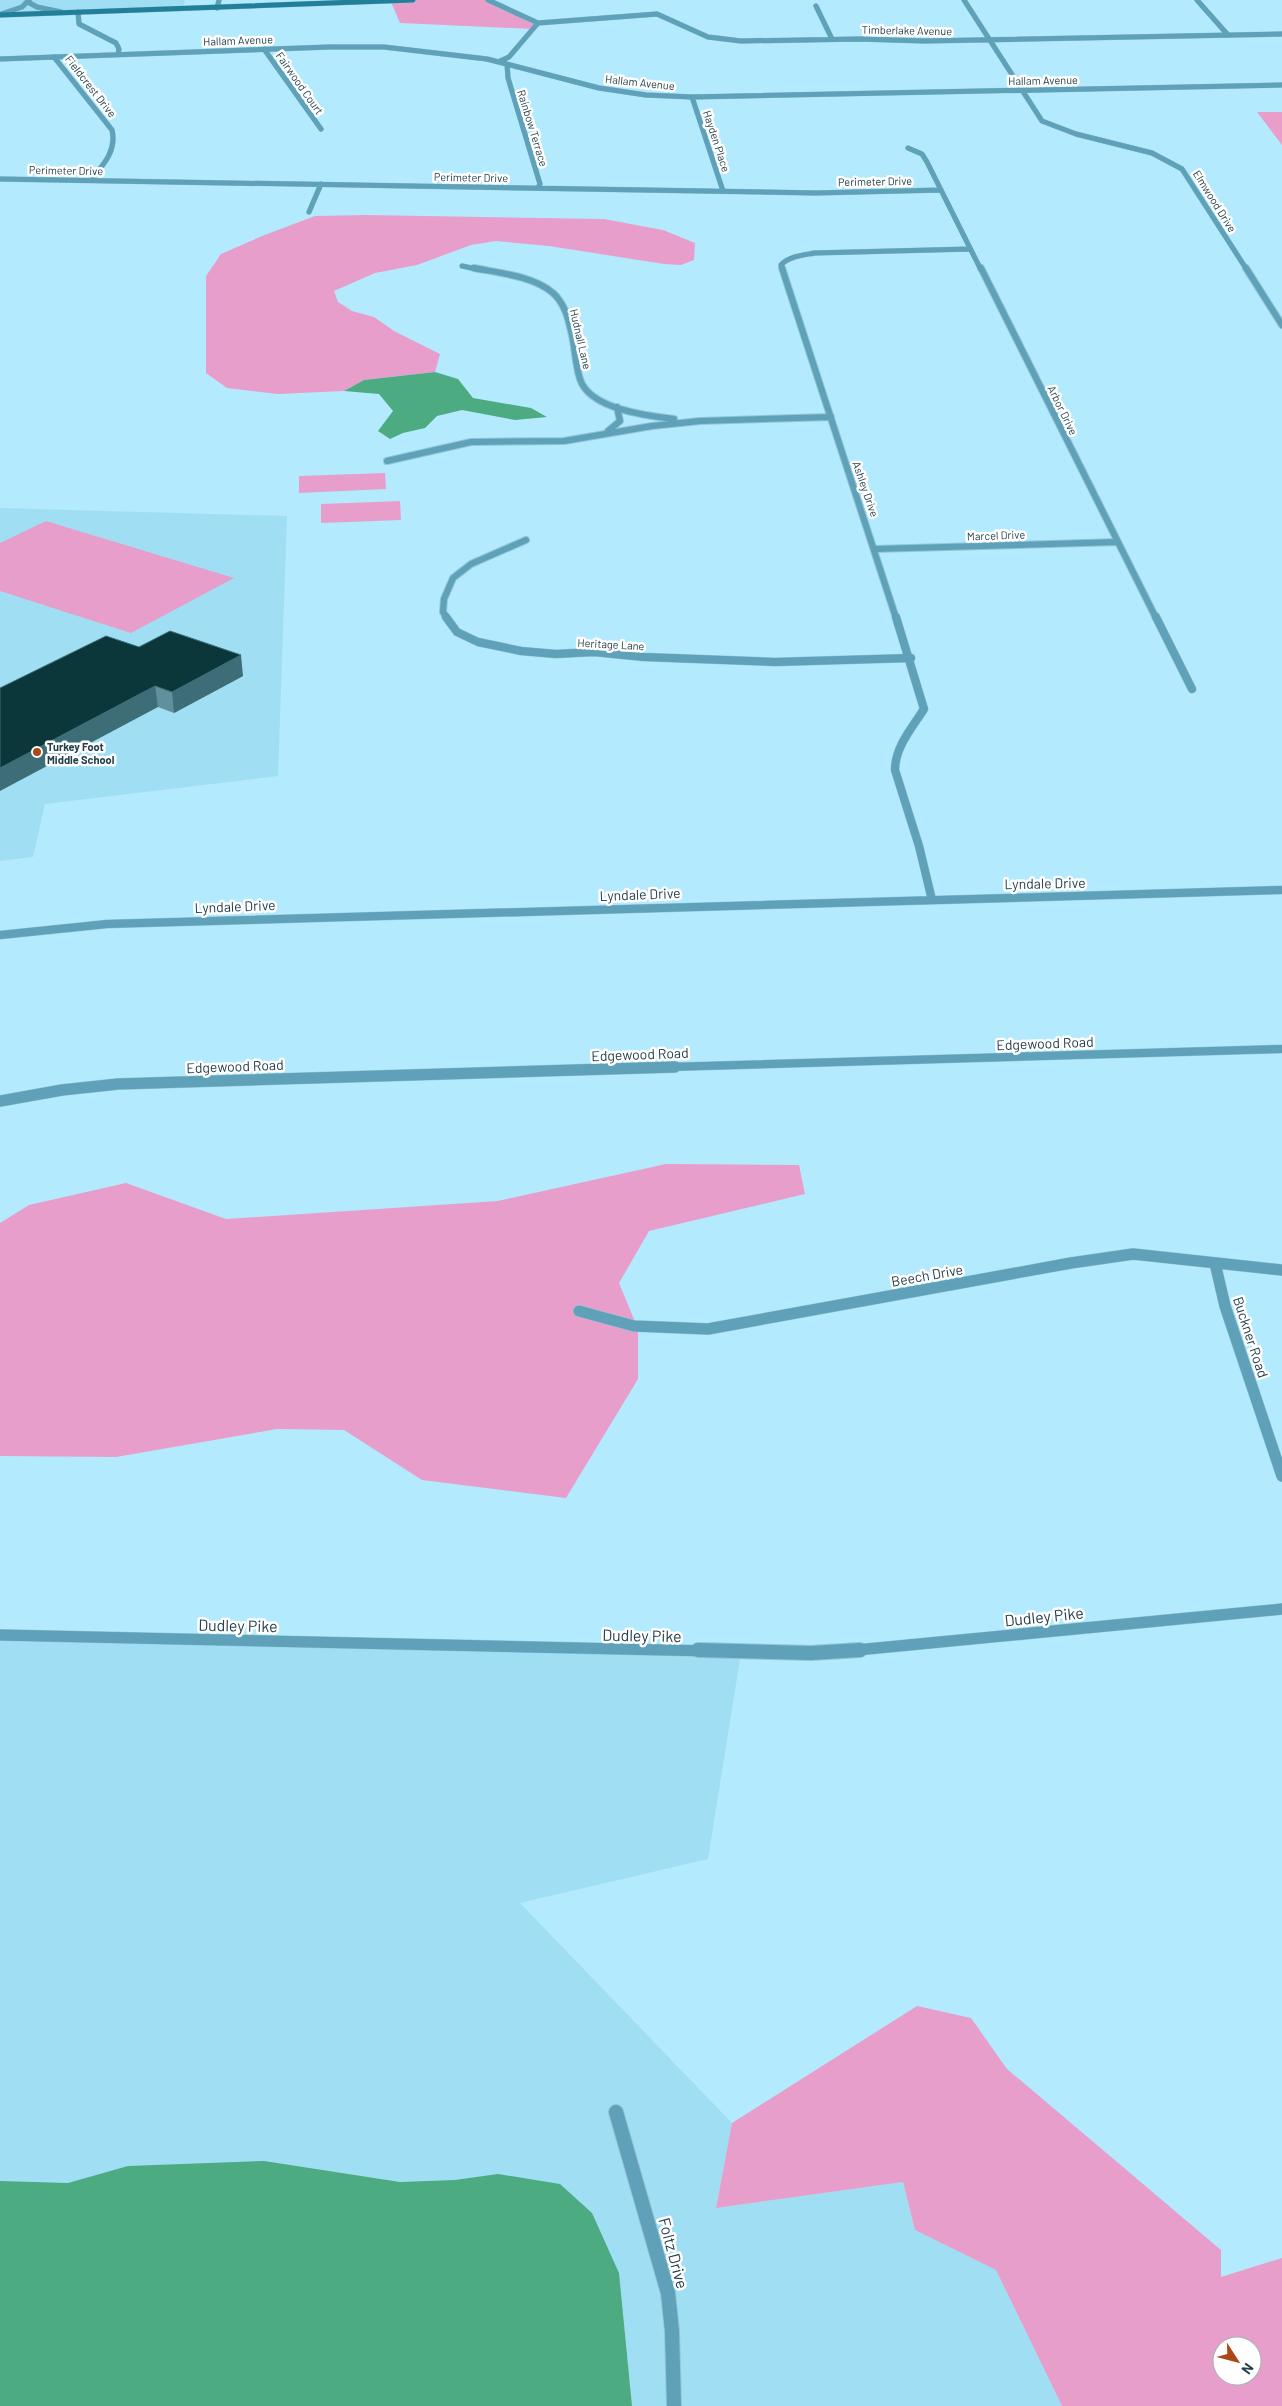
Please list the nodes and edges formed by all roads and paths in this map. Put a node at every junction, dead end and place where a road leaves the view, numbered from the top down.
1 (219, 0) edge
2 (413, 0) edge
3 (488, 0) edge
4 (964, 0) edge
5 (1197, 0) edge
6 (29, 1) edge
7 (816, 6) dead end
8 (217, 8) junction
9 (61, 12) junction
10 (78, 12) junction
11 (0, 14) edge
12 (538, 23) junction
13 (1282, 34) edge
14 (1228, 35) junction
15 (832, 39) junction
16 (989, 40) junction
17 (264, 49) junction
18 (118, 54) junction
19 (54, 57) junction
20 (0, 59) edge
21 (498, 62) junction
22 (507, 64) junction
23 (534, 71) junction
24 (509, 75) junction
25 (1282, 85) edge
26 (1022, 91) junction
27 (692, 97) junction
28 (321, 129) dead end
29 (908, 148) dead end
30 (0, 178) edge
31 (91, 180) junction
32 (321, 184) junction
33 (538, 188) junction
34 (941, 190) junction
35 (723, 191) junction
36 (309, 212) dead end
37 (970, 249) junction
38 (462, 266) dead end
39 (1282, 325) edge
40 (617, 407) junction
41 (831, 418) junction
42 (700, 421) junction
43 (605, 433) junction
44 (387, 461) dead end
45 (526, 540) dead end
46 (1118, 542) junction
47 (875, 549) junction
48 (911, 658) junction
49 (1192, 689) dead end
50 (1282, 890) edge
51 (932, 900) junction
52 (0, 935) edge
53 (1282, 1049) edge
54 (0, 1101) edge
55 (1215, 1263) junction
56 (1282, 1270) edge
57 (579, 1311) dead end
58 (1282, 1476) edge
59 (1282, 1609) edge
60 (0, 1636) edge
61 (616, 2112) dead end
62 (674, 2406) edge

1 - 8 street
2 - 8 main road
3 - 12 street
4 - 16 street, Elmwood Drive
5 - 14 street
6 - 9 street
6 - 11 street
7 - 15 street
8 - 10 main road
9 - 10 main road
9 - 11 main road
10 - 18 street
12 - 15 street, Timberlake Avenue
12 - 21 street
13 - 14 street, Timberlake Avenue
14 - 16 street, Timberlake Avenue
15 - 16 street, Timberlake Avenue
16 - 26 street, Elmwood Drive
17 - 18 street, Hallam Avenue
17 - 21 street, Hallam Avenue
17 - 28 street, Fairwood Court
18 - 19 street, Hallam Avenue
19 - 20 street, Hallam Avenue
19 - 31 street, Fieldcrest Drive
21 - 22 street, Hallam Avenue
22 - 23 street, Hallam Avenue
22 - 24 street, Rainbow Terrace
23 - 24 street, Rainbow Terrace
23 - 27 street, Hallam Avenue
24 - 33 street, Rainbow Terrace
25 - 26 street, Hallam Avenue
26 - 27 street, Hallam Avenue
26 - 39 street, Elmwood Drive
27 - 35 street, Hayden Place
29 - 34 street, Arbor Drive
30 - 31 street, Perimeter Drive
31 - 32 street, Perimeter Drive
32 - 33 street, Perimeter Drive
32 - 36 street
33 - 35 street, Perimeter Drive
34 - 35 street, Perimeter Drive
34 - 37 street, Arbor Drive
37 - 41 street, Ashley Drive
37 - 46 street, Arbor Drive
38 - 40 street, Hudnall Lane
40 - 42 street, Hudnall Lane
40 - 43 street
41 - 42 street, Hudnall Lane
41 - 47 street, Ashley Drive
42 - 43 street, Hudnall Lane
43 - 44 street, Hudnall Lane
45 - 48 street, Heritage Lane
46 - 47 street, Marcel Drive
46 - 49 street, Arbor Drive
47 - 48 street, Ashley Drive
48 - 51 street, Ashley Drive
50 - 51 street, Lyndale Drive
51 - 52 street, Lyndale Drive
53 - 54 street, Edgewood Road
55 - 56 street, Beech Drive
55 - 57 street, Beech Drive
55 - 58 street, Buckner Road
59 - 60 street, Dudley Pike
61 - 62 street, Foltz Drive

